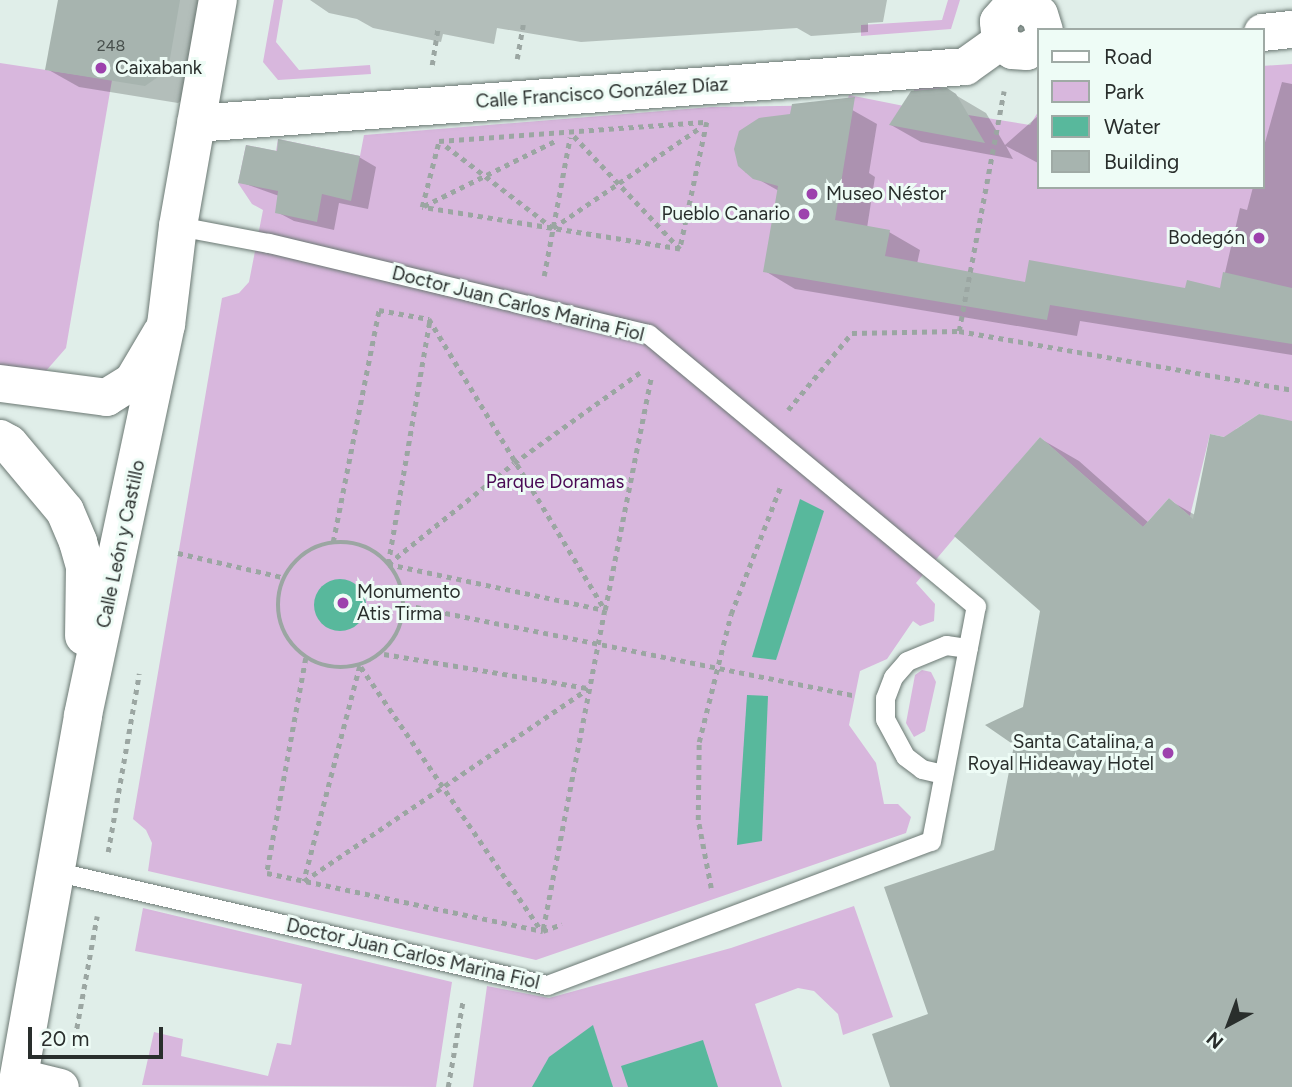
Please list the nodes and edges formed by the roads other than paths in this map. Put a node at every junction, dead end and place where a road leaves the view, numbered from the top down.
1 (218, 0) edge
2 (1013, 15) edge
3 (1292, 29) edge
4 (1264, 32) edge
5 (1036, 44) edge
6 (195, 123) junction
7 (177, 226) junction
8 (166, 325) junction
9 (0, 383) edge
10 (0, 439) edge
11 (968, 648) junction
12 (83, 715) junction
13 (943, 774) junction
14 (58, 872) junction
15 (18, 1082) edge
16 (60, 1087) edge

1 - 6 street, Calle León y Castillo
2 - 5 street
2 - 6 street, Calle Francisco González Díaz
3 - 4 street
6 - 7 street, Calle León y Castillo
7 - 8 street, Calle León y Castillo
7 - 11 lane, Doctor Juan Carlos Marina Fiol
8 - 9 street
8 - 12 street, Calle León y Castillo
10 - 12 street
11 - 13 lane, Doctor Juan Carlos Marina Fiol
11 - 13 lane
12 - 14 street, Calle León y Castillo
13 - 14 lane, Doctor Juan Carlos Marina Fiol
14 - 15 street, Calle León y Castillo
15 - 16 street

